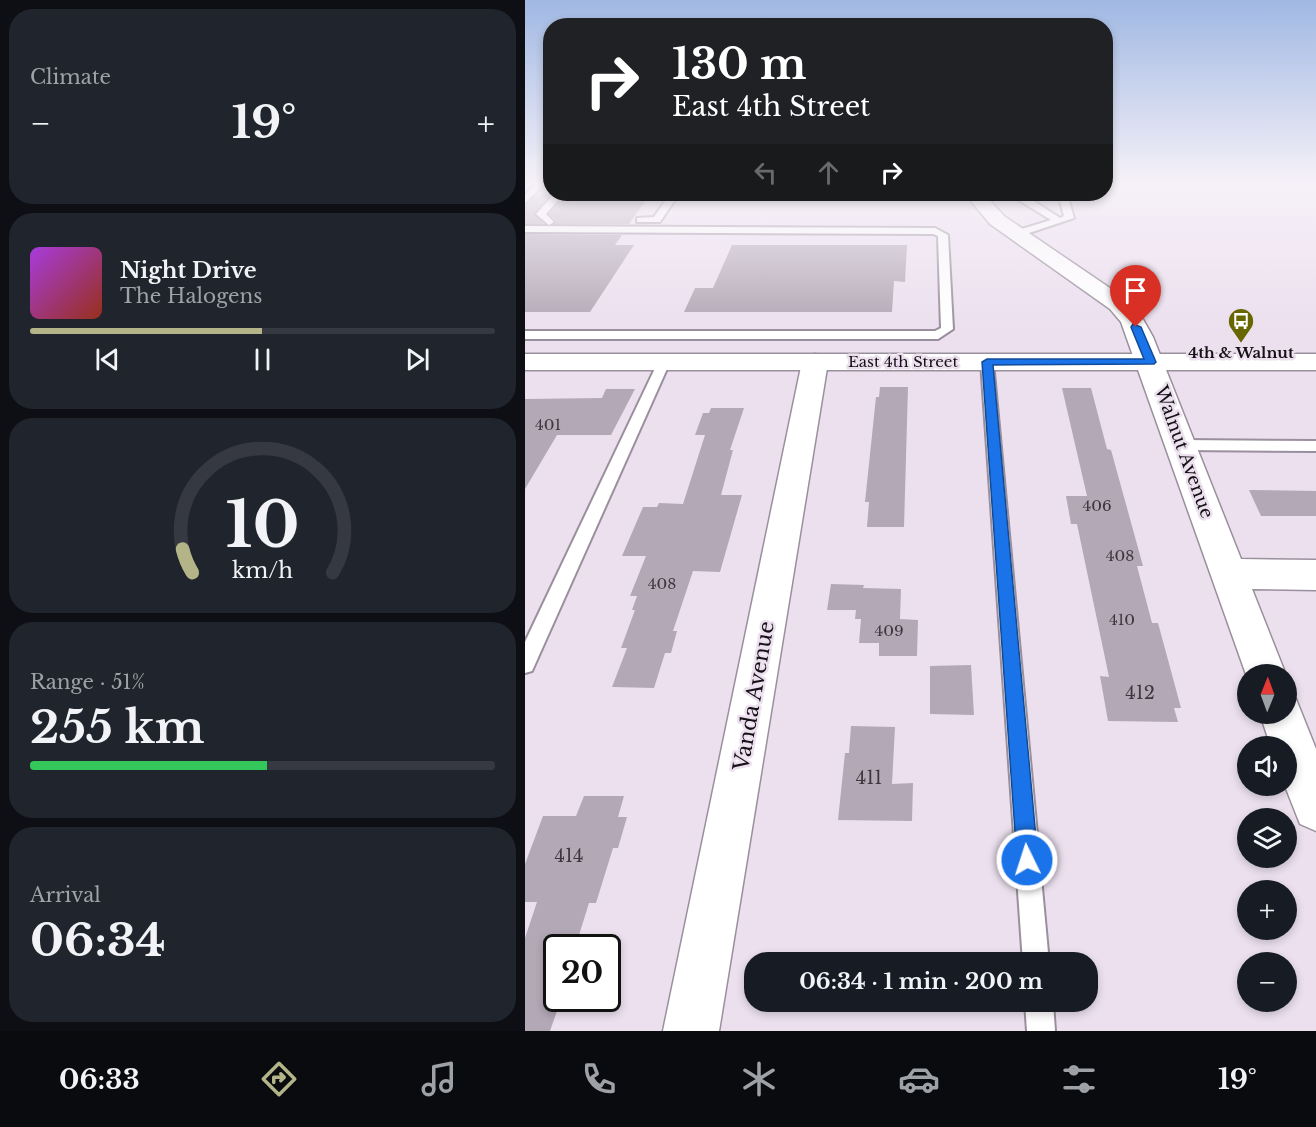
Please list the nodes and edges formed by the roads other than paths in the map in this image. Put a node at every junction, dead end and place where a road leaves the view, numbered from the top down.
1 (548, 229) edge
2 (1010, 229) edge
3 (1032, 229) edge
4 (1016, 234) junction
5 (525, 335) edge
6 (628, 335) junction
7 (525, 362) edge
8 (614, 362) junction
9 (664, 362) junction
10 (815, 362) junction
11 (987, 362) junction
12 (1150, 362) junction
13 (1316, 362) edge
14 (1181, 446) junction
15 (1316, 446) edge
16 (1229, 574) junction
17 (1316, 575) edge
18 (525, 664) edge
19 (1262, 664) edge
20 (1285, 724) edge
21 (1312, 786) edge
22 (1035, 952) edge
23 (1040, 1012) edge
24 (691, 1031) edge
25 (1041, 1031) edge

1 - 6 lane
2 - 4 street, Walnut Avenue
3 - 4 lane
4 - 12 street, Walnut Avenue
5 - 6 lane
6 - 8 lane
7 - 8 street, East 4th Street
8 - 9 street, East 4th Street
9 - 10 street, East 4th Street
9 - 18 lane
10 - 11 street, East 4th Street
10 - 24 street, Vanda Avenue
11 - 12 street, East 4th Street
11 - 22 lane
12 - 13 street, East 4th Street
12 - 14 street, Walnut Avenue
14 - 15 lane
14 - 16 street, Walnut Avenue
16 - 17 street
16 - 19 street, Walnut Avenue
20 - 21 street
23 - 25 lane

